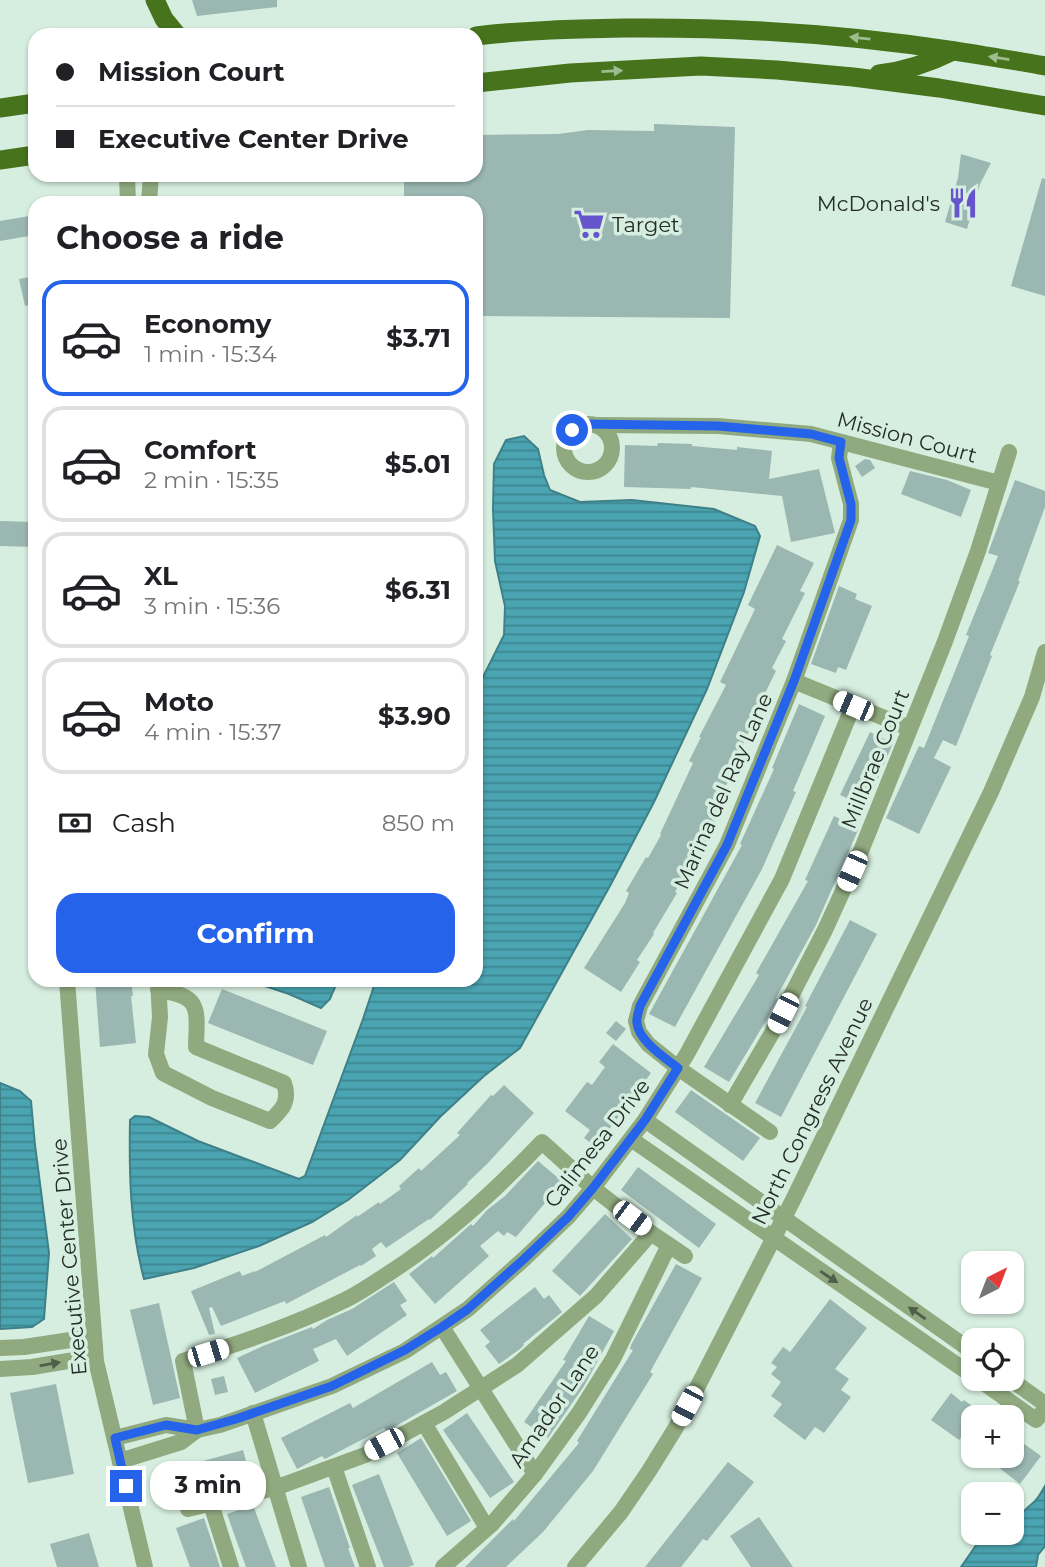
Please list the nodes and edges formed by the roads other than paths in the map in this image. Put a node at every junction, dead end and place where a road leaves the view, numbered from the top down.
1 (155, 0) edge
2 (171, 28) edge
3 (483, 35) edge
4 (953, 51) junction
5 (1045, 66) edge
6 (853, 77) junction
7 (483, 82) edge
8 (28, 104) edge
9 (1045, 106) edge
10 (0, 108) edge
11 (28, 156) edge
12 (0, 160) edge
13 (594, 425) dead end
14 (841, 442) junction
15 (1009, 452) dead end
16 (999, 483) junction
17 (1045, 652) edge
18 (794, 681) junction
19 (853, 706) junction
20 (909, 728) junction
21 (68, 987) edge
22 (158, 987) edge
23 (163, 987) edge
24 (678, 1068) junction
25 (730, 1105) junction
26 (645, 1120) junction
27 (769, 1132) dead end
28 (631, 1139) junction
29 (674, 1141) junction
30 (661, 1159) junction
31 (719, 1173) junction
32 (593, 1188) junction
33 (707, 1192) junction
34 (783, 1218) junction
35 (651, 1233) junction
36 (773, 1238) junction
37 (669, 1245) junction
38 (685, 1256) dead end
39 (442, 1327) junction
40 (961, 1344) edge
41 (95, 1346) junction
42 (0, 1348) edge
43 (961, 1368) edge
44 (0, 1369) edge
45 (480, 1388) junction
46 (1002, 1391) edge
47 (1022, 1391) edge
48 (1042, 1411) edge
49 (253, 1413) junction
50 (424, 1423) junction
51 (163, 1426) junction
52 (197, 1430) junction
53 (115, 1438) junction
54 (169, 1445) junction
55 (120, 1461) junction
56 (334, 1466) junction
57 (535, 1474) junction
58 (275, 1488) junction
59 (211, 1504) junction
60 (188, 1510) dead end
61 (487, 1528) junction
62 (145, 1567) edge
63 (231, 1567) edge
64 (299, 1567) edge
65 (368, 1567) edge
66 (443, 1567) edge
67 (575, 1567) edge

1 - 2 main road
4 -> 3 main road
5 -> 4 main road
4 - 6 main road
7 -> 6 main road
6 - 9 main road
8 - 10 main road
11 - 12 main road
13 - 14 street, Mission Court
14 - 16 street, Mission Court
14 - 18 street, Marina del Ray Lane
15 - 16 street, Millbrae Court
16 - 20 street, Millbrae Court
17 - 34 street, North Congress Avenue
18 - 19 street
18 - 24 street, Marina del Ray Lane
19 - 20 street
19 - 24 street, Calimesa Drive
20 - 25 street, Millbrae Court
21 - 41 street, Executive Center Drive
22 - 23 street
24 - 25 street, Marina del Ray Lane
24 - 26 street, Calimesa Drive
25 - 27 street, Marina del Ray Lane
26 - 28 street, Calimesa Drive
26 - 29 street
28 - 30 street
28 - 32 street, Calimesa Drive
29 - 30 street
29 - 31 street
30 - 33 street
31 - 33 street
31 - 34 street
32 - 35 street
32 - 39 street, Calimesa Drive
32 - 52 street
33 - 36 street
34 - 36 street, North Congress Avenue
40 -> 34 street
35 - 37 street
35 - 45 street
36 -> 43 street
36 - 67 street, North Congress Avenue
37 - 38 street
37 - 57 street, Amador Lane
39 - 45 street
39 - 49 street, Calimesa Drive
41 - 42 street
44 -> 41 street
41 - 53 street, Executive Center Drive
45 - 50 street
45 - 57 street
46 - 48 street
47 - 48 street
49 - 52 street, Calimesa Drive
49 - 58 street
50 - 56 street
50 - 61 street
51 - 52 street, Calimesa Drive
51 - 53 street, Calimesa Drive
51 - 54 street
52 - 54 street, Calimesa Drive
53 - 55 street, Executive Center Drive
54 - 55 street, Calimesa Drive
55 - 62 street, Executive Center Drive
56 - 58 street
56 - 65 street
57 - 61 street, Amador Lane
58 - 59 street
58 - 64 street
59 - 60 street
59 - 63 street
61 - 66 street, Amador Lane

